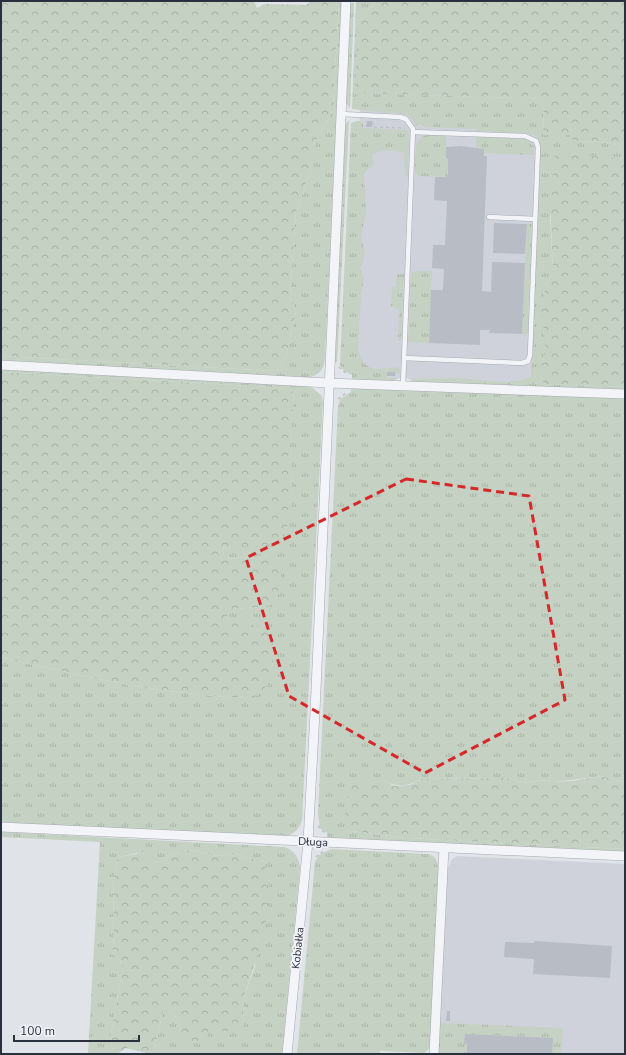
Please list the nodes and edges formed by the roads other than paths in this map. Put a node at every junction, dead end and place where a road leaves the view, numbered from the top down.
1 (346, 1) edge
2 (341, 114) junction
3 (413, 130) junction
4 (489, 218) dead end
5 (535, 219) junction
6 (404, 358) junction
7 (1, 365) edge
8 (328, 383) junction
9 (403, 386) junction
10 (625, 394) edge
11 (1, 827) edge
12 (308, 842) junction
13 (444, 848) junction
14 (625, 856) edge
15 (287, 1054) edge
16 (434, 1054) edge

1 - 2 street, Kobiałka
2 - 3 lane
2 - 8 street, Kobiałka
3 - 5 lane
3 - 6 lane
4 - 5 lane
5 - 6 lane
6 - 9 lane
7 - 8 street
8 - 9 street
8 - 12 street, Kobiałka
9 - 10 street
11 - 12 street, Długa
12 - 13 street, Długa
12 - 15 street, Kobiałka
13 - 14 street, Długa
13 - 16 street

